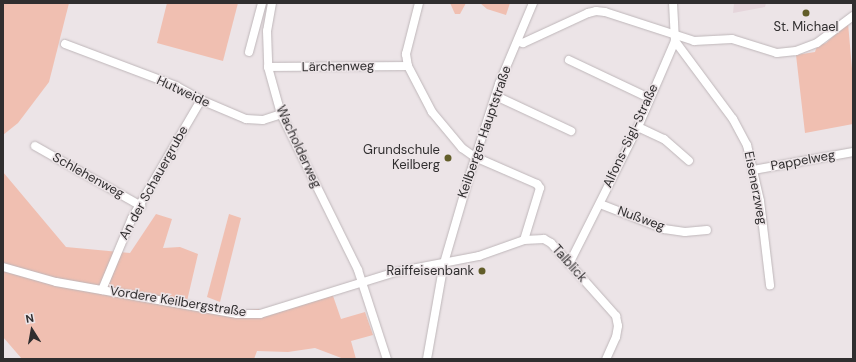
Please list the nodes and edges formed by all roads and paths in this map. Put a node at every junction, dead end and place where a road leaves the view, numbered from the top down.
1 (262, 3) edge
2 (272, 3) edge
3 (420, 3) edge
4 (533, 3) edge
5 (673, 3) edge
6 (853, 19) edge
7 (674, 38) junction
8 (519, 42) junction
9 (65, 44) dead end
10 (249, 52) dead end
11 (568, 60) dead end
12 (408, 66) junction
13 (268, 67) junction
14 (496, 96) junction
15 (649, 98) junction
16 (201, 100) junction
17 (281, 114) junction
18 (638, 127) junction
19 (571, 131) dead end
20 (34, 146) dead end
21 (853, 152) edge
22 (475, 157) junction
23 (689, 161) dead end
24 (753, 170) junction
25 (600, 204) junction
26 (141, 206) junction
27 (707, 230) dead end
28 (524, 240) junction
29 (444, 263) junction
30 (569, 264) junction
31 (3, 267) edge
32 (363, 282) junction
33 (770, 285) dead end
34 (102, 290) junction
35 (387, 359) edge
36 (427, 359) edge
37 (606, 359) edge

1 - 10 street
2 - 13 street, Wacholderweg
3 - 12 street
4 - 8 street, Keilberger Hauptstraße
5 - 7 street, Alfons-Sigl-Straße
6 - 7 street
7 - 8 street
7 - 15 street, Alfons-Sigl-Straße
7 - 24 street, Eisenerzweg
8 - 14 street, Keilberger Hauptstraße
9 - 16 street, Hutweide
11 - 15 street
12 - 13 street, Lärchenweg
12 - 22 street
13 - 17 street, Wacholderweg
14 - 19 street
14 - 22 street, Keilberger Hauptstraße
15 - 18 street, Alfons-Sigl-Straße
16 - 17 street, Hutweide
16 - 26 street, An der Schauergrube
17 - 32 street, Wacholderweg
18 - 23 street
18 - 25 street, Alfons-Sigl-Straße
20 - 26 street, Schlehenweg
21 - 24 street, Pappelweg
22 - 28 street
22 - 29 street, Keilberger Hauptstraße
24 - 33 street, Eisenerzweg
25 - 27 street, Nußweg
25 - 30 street, Alfons-Sigl-Straße
26 - 34 street, An der Schauergrube
28 - 29 street, Talblick
28 - 30 street, Talblick
29 - 32 street, Vordere Keilbergstraße
29 - 36 street, Keilberger Hauptstraße
30 - 37 street, Talblick
31 - 34 street, Vordere Keilbergstraße
32 - 34 street, Vordere Keilbergstraße
32 - 35 street, Wacholderweg

